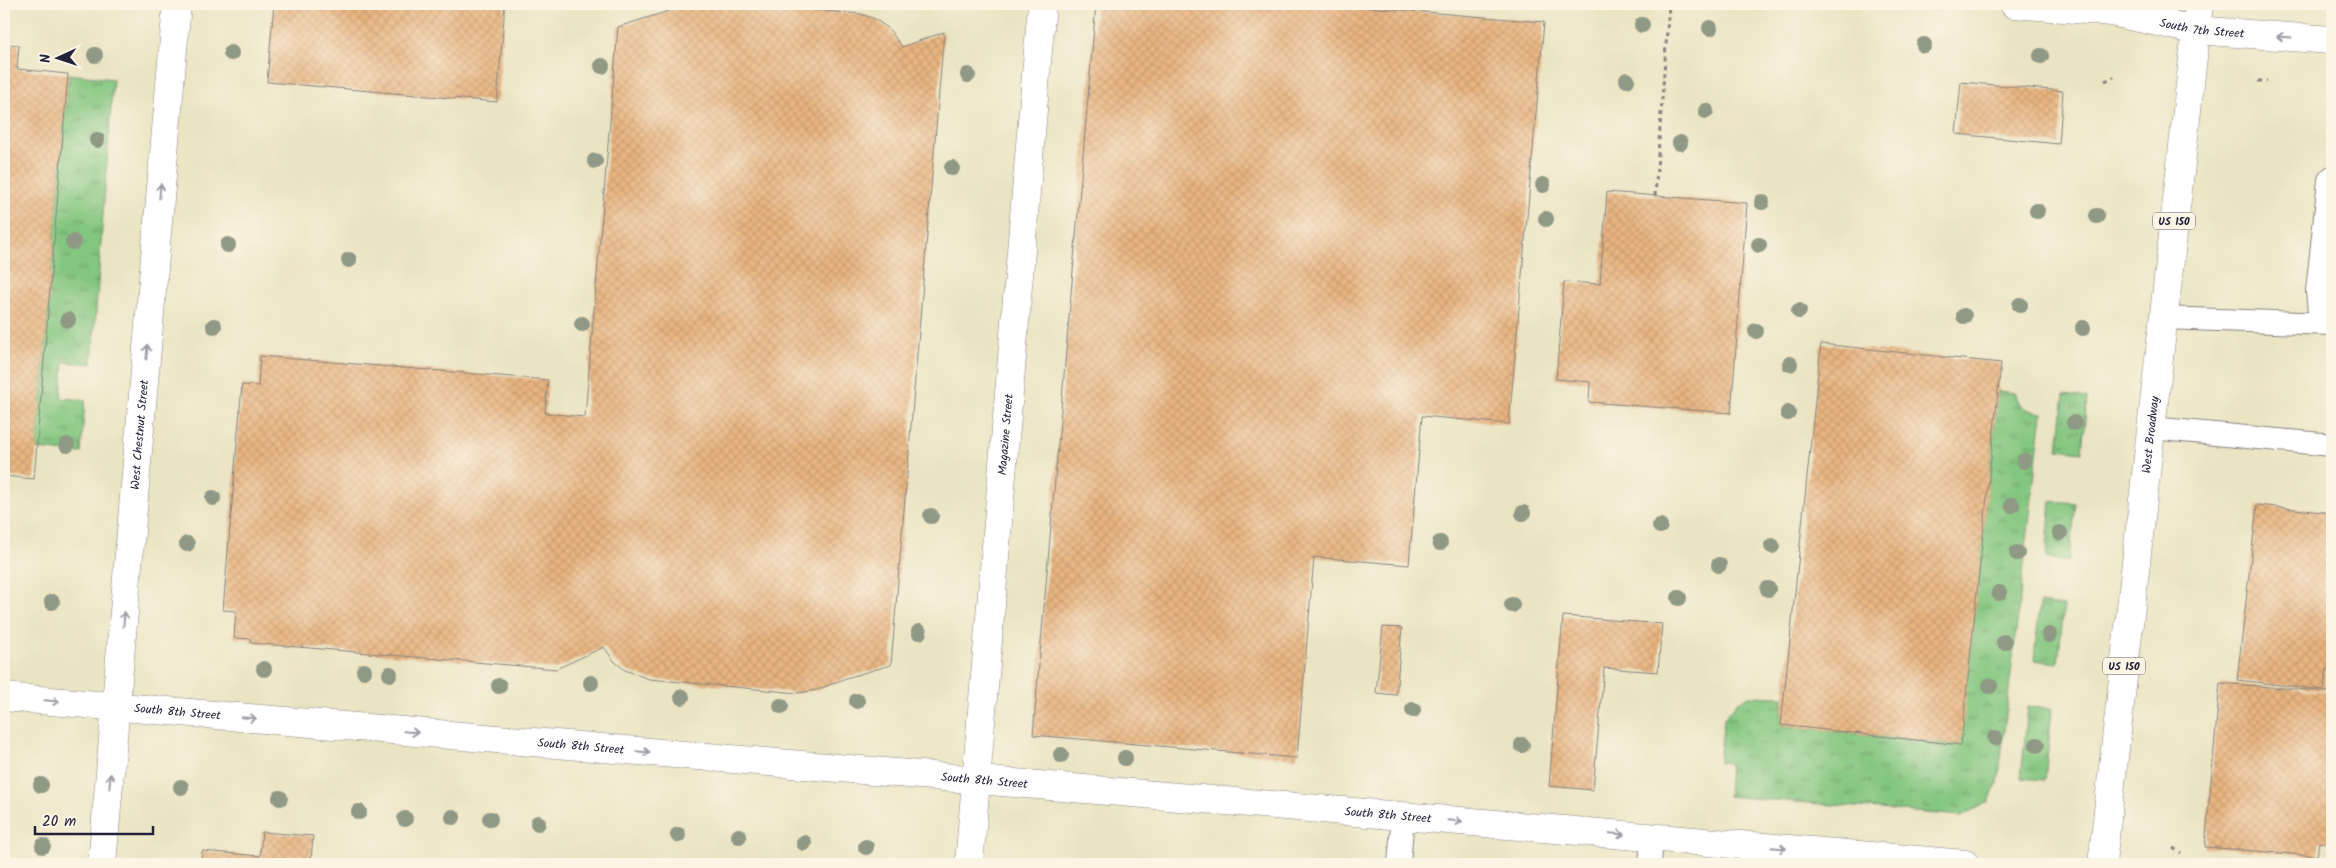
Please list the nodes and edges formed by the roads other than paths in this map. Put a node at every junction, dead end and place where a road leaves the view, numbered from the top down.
1 (177, 4) edge
2 (1042, 4) edge
3 (2014, 4) edge
4 (2199, 4) edge
5 (2195, 30) junction
6 (2332, 40) edge
7 (2332, 177) edge
8 (2163, 318) junction
9 (2326, 324) edge
10 (2151, 428) junction
11 (2332, 445) edge
12 (4, 697) edge
13 (116, 706) junction
14 (977, 780) junction
15 (1403, 816) junction
16 (1652, 838) junction
17 (102, 864) edge
18 (970, 864) edge
19 (1399, 864) edge
20 (1650, 864) edge
21 (1965, 864) edge
22 (2102, 864) edge

13 -> 1 street, West Chestnut Street
2 - 14 street, Magazine Street
3 - 5 street, South 7th Street
4 - 5 street, West Broadway / US 150
6 -> 5 street, South 7th Street
5 - 8 street, West Broadway / US 150
7 - 9 lane
8 - 9 lane
8 - 10 street, West Broadway / US 150
10 - 11 lane
10 - 22 street, West Broadway / US 150
12 -> 13 street, South 8th Street
13 -> 14 street, South 8th Street
17 -> 13 street, West Chestnut Street
14 - 15 street, South 8th Street
14 - 18 street, Magazine Street
15 -> 16 street, South 8th Street
15 - 19 lane
16 - 20 lane
16 -> 21 street, South 8th Street

